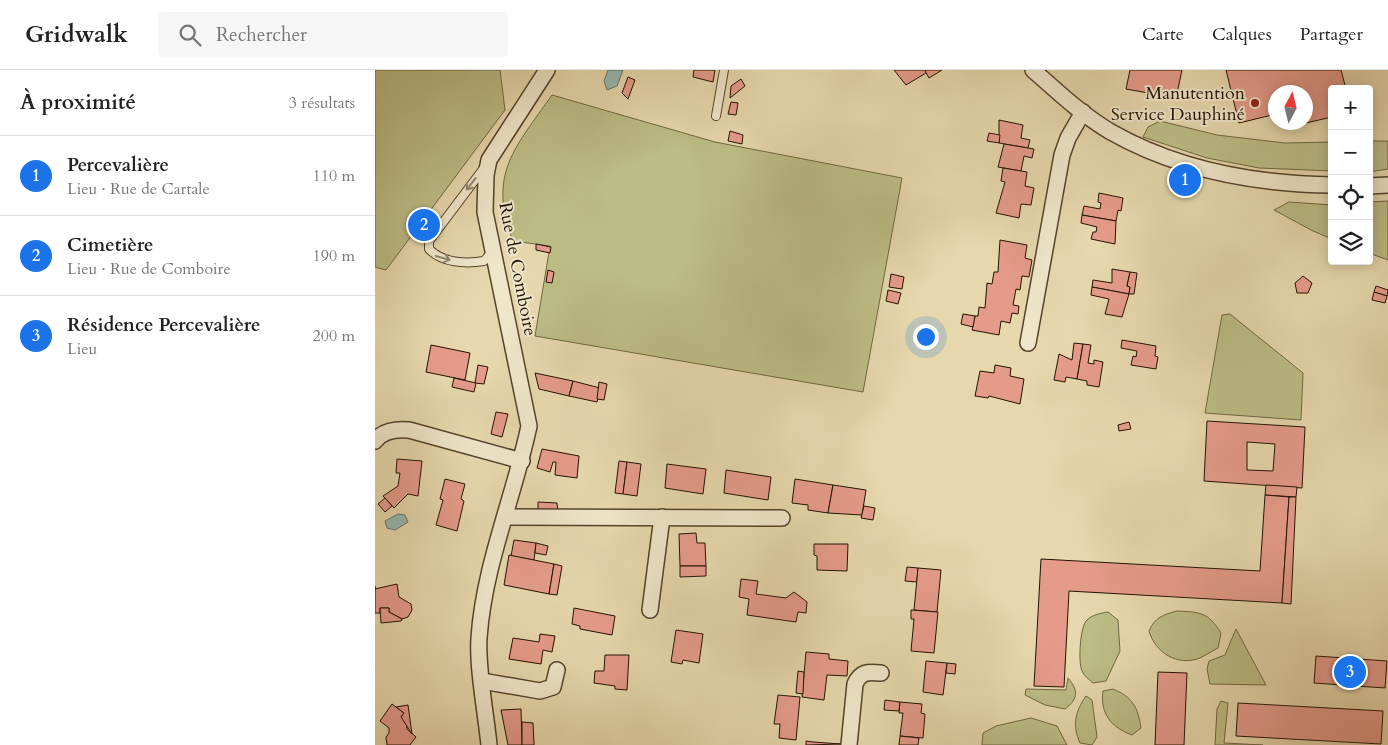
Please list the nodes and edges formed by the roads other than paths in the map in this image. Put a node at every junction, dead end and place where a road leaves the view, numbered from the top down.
1 (547, 70) edge
2 (724, 70) edge
3 (1033, 70) edge
4 (1083, 112) junction
5 (716, 116) dead end
6 (489, 160) junction
7 (1328, 185) edge
8 (1388, 185) edge
9 (1373, 186) edge
10 (493, 251) junction
11 (1028, 343) dead end
12 (375, 441) edge
13 (522, 461) junction
14 (505, 517) junction
15 (662, 517) junction
16 (782, 518) dead end
17 (649, 610) dead end
18 (557, 670) dead end
19 (881, 673) dead end
20 (482, 681) junction
21 (489, 745) edge
22 (849, 745) edge

1 - 6 street, Rue de Comboire
2 - 5 lane
3 - 4 street
4 - 7 street
4 - 11 street
6 - 10 street, Rue de Comboire
6 -> 10 lane
8 - 9 street
10 - 13 street, Rue de Comboire
12 - 13 street
13 - 14 street, Rue de Comboire
14 - 15 street
14 - 20 street, Rue de Comboire
15 - 16 street
15 - 17 street
18 - 20 street
19 - 22 street
20 - 21 street, Rue de Comboire

